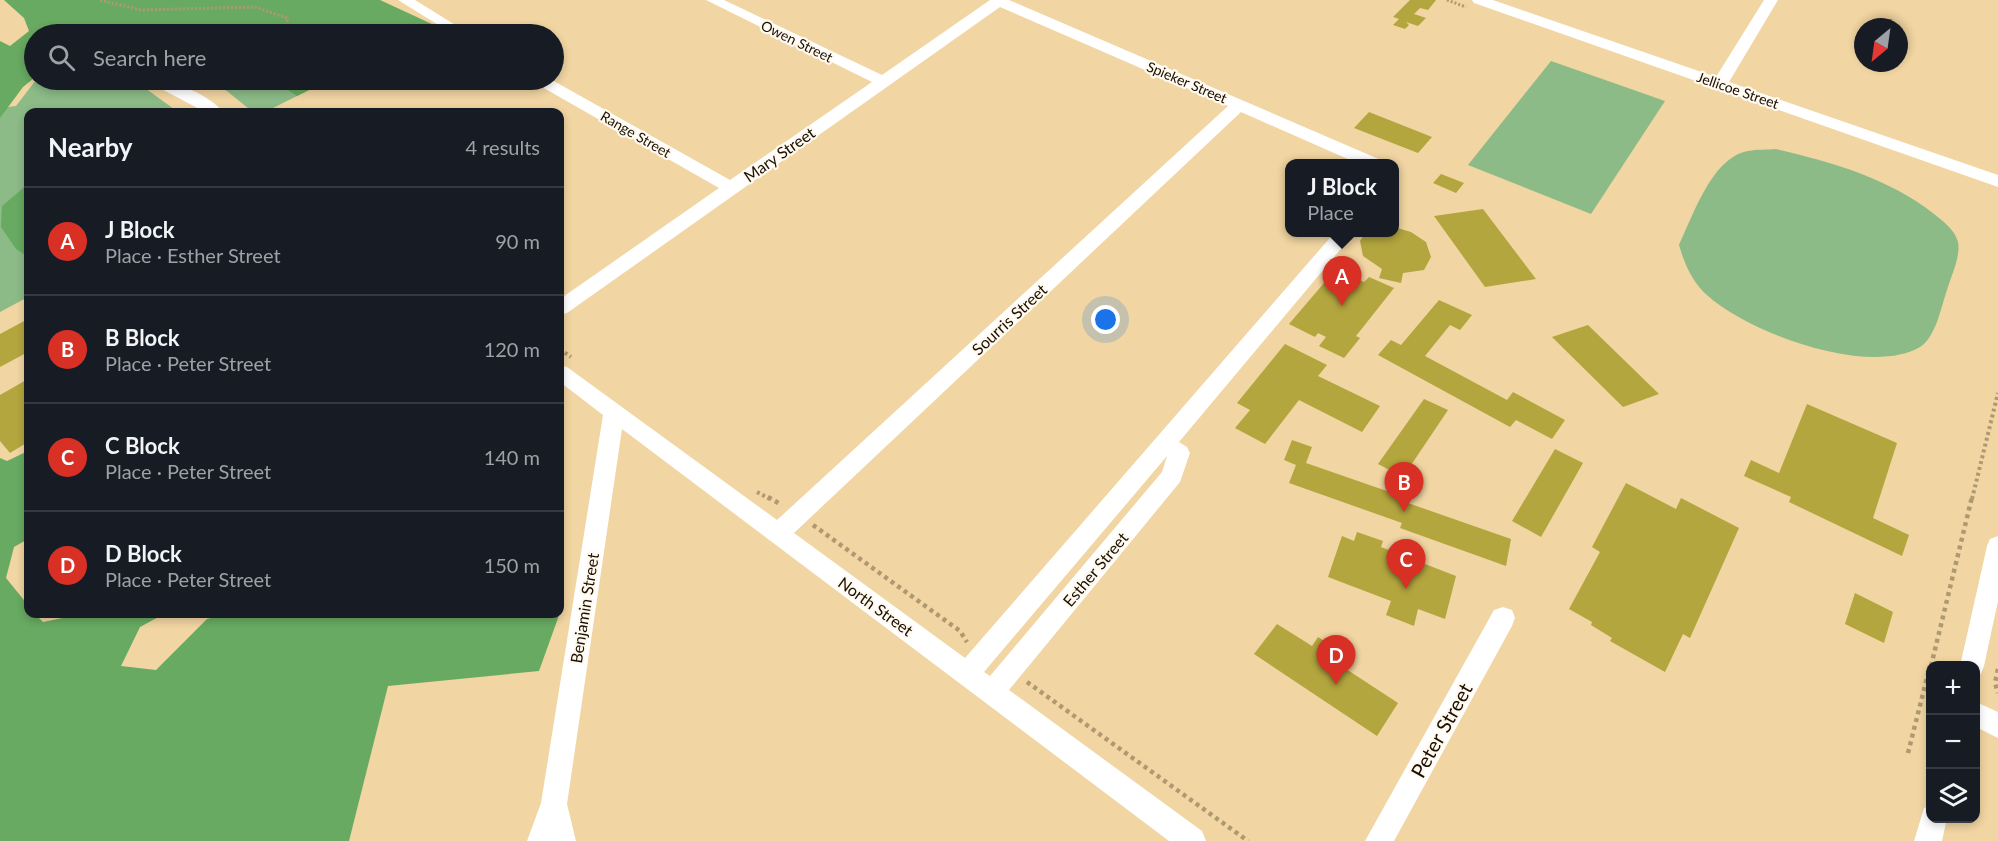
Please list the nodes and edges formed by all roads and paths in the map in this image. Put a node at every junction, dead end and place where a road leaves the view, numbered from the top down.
1 (100, 0) edge
2 (405, 0) edge
3 (713, 0) edge
4 (1000, 0) edge
5 (1479, 0) edge
6 (1771, 0) edge
7 (288, 24) edge
8 (446, 24) edge
9 (882, 81) junction
10 (1720, 83) junction
11 (180, 90) edge
12 (194, 90) edge
13 (559, 90) edge
14 (200, 100) junction
15 (1240, 104) junction
16 (210, 108) edge
17 (1364, 159) edge
18 (1998, 181) edge
19 (730, 188) junction
20 (1342, 237) edge
21 (564, 305) edge
22 (569, 367) edge
23 (1998, 393) edge
24 (614, 412) junction
25 (1166, 444) junction
26 (752, 489) dead end
27 (798, 515) junction
28 (778, 534) junction
29 (1998, 546) edge
30 (1503, 618) dead end
31 (967, 642) dead end
32 (1931, 661) edge
33 (1973, 661) edge
34 (1998, 669) edge
35 (967, 673) junction
36 (1025, 680) dead end
37 (1926, 682) edge
38 (992, 692) junction
39 (1998, 693) edge
40 (1978, 715) edge
41 (1998, 726) edge
42 (1908, 753) dead end
43 (554, 803) junction
44 (1933, 823) edge
45 (1179, 837) edge
46 (541, 841) edge
47 (562, 841) edge
48 (1248, 841) edge
49 (1379, 841) edge
50 (1929, 841) edge

1 - 7 path
2 - 8 street
3 - 9 street, Owen Street
4 - 9 street, Mary Street
4 - 15 street, Spieker Street
5 - 10 street, Jellicoe Street
6 - 10 street
9 - 19 street, Mary Street
10 - 18 street, Jellicoe Street
11 - 14 street
12 - 14 street
13 - 19 street, Range Street
14 - 16 street
15 - 17 street, Spieker Street
15 - 27 street, Sourris Street
19 - 21 street, Mary Street
20 - 25 street, Esther Street
22 - 24 street, North Street
23 - 32 path
24 - 28 street, North Street
24 - 43 street, Benjamin Street
25 - 35 street, Esther Street
25 - 38 street, Esther Street
26 - 27 path
27 - 28 street, Sourris Street
27 - 31 path
28 - 35 street, North Street
29 - 33 street
30 - 49 street, Peter Street
34 - 39 path
35 - 38 street, North Street
36 - 48 path
37 - 42 path
38 - 45 street, North Street
40 - 41 street
43 - 46 street, Benjamin Street
43 - 47 street, Benjamin Street
44 - 50 street

